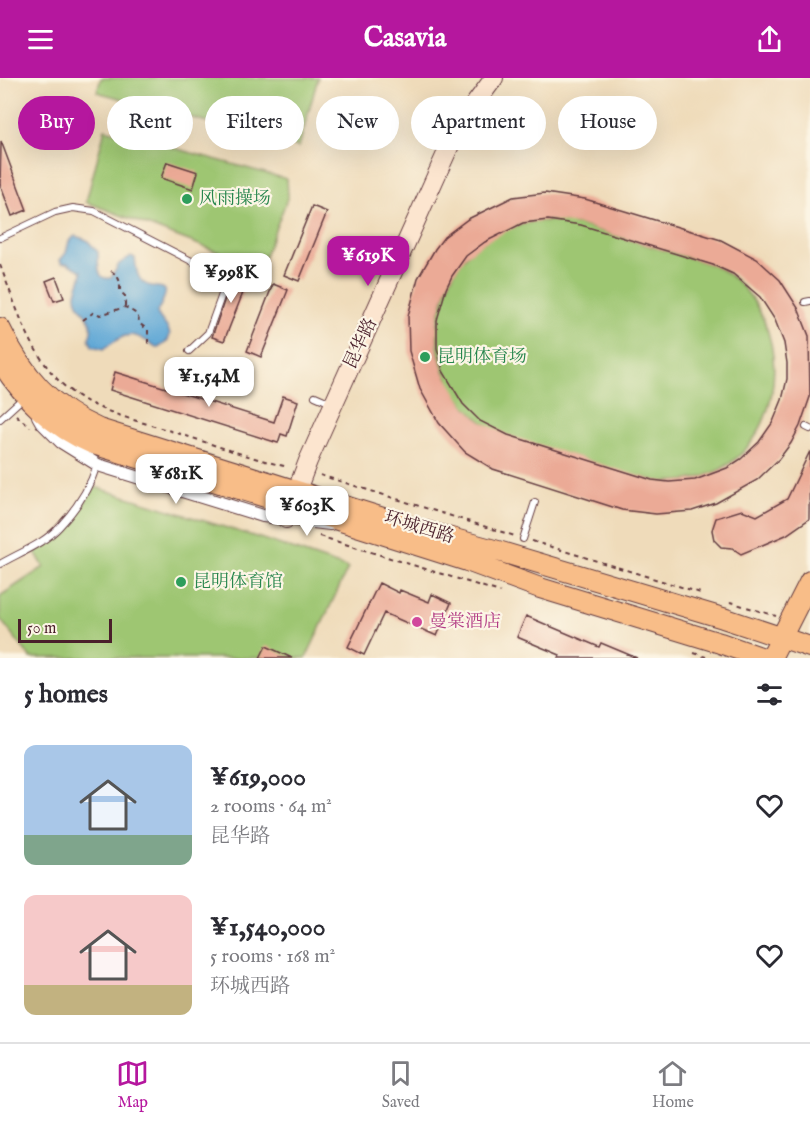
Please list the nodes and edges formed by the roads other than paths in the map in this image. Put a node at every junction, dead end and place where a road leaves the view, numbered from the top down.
1 (494, 78) edge
2 (0, 238) edge
3 (0, 328) edge
4 (189, 351) dead end
5 (0, 361) edge
6 (315, 396) dead end
7 (28, 399) junction
8 (334, 404) junction
9 (0, 419) edge
10 (98, 465) junction
11 (535, 502) dead end
12 (292, 505) junction
13 (524, 539) road end
14 (0, 564) edge
15 (810, 581) edge
16 (786, 629) junction
17 (805, 645) edge
18 (763, 658) edge
19 (771, 658) edge

1 - 8 street, 昆华路
2 - 4 lane
3 - 12 main road, 环城西路
5 - 7 main road, 环城西路
6 - 8 lane
7 - 9 lane
7 - 10 street
7 - 12 main road, 环城西路
8 - 12 street, 昆华路
10 - 12 street
10 - 14 lane
11 - 13 lane
12 - 16 main road, 环城西路
12 - 18 main road, 环城西路
15 - 16 main road
16 - 17 main road, 环城西路
16 - 19 main road

